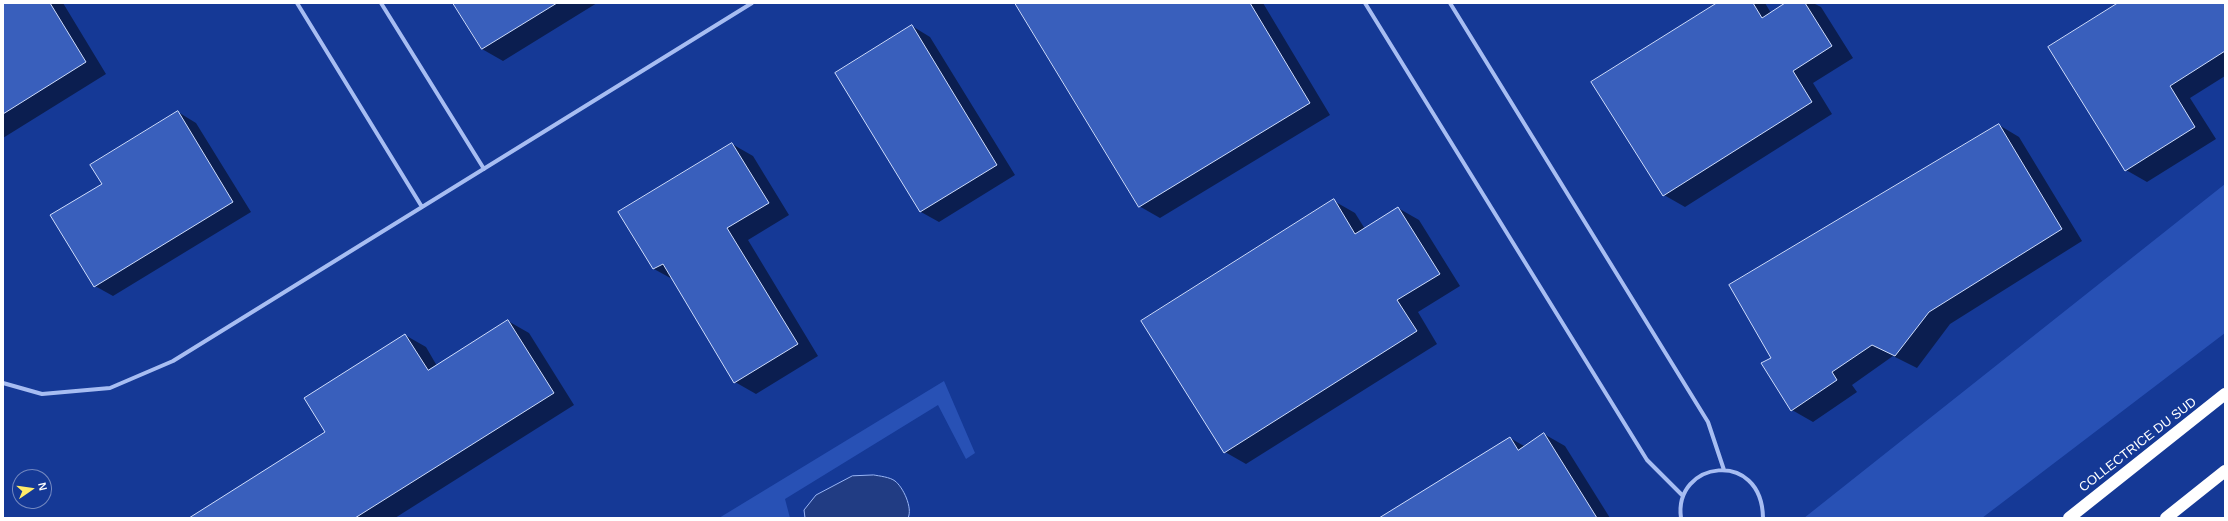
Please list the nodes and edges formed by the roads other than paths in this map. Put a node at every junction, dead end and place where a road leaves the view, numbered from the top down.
1 (297, 3) edge
2 (381, 3) edge
3 (752, 3) edge
4 (1365, 3) edge
5 (1450, 3) edge
6 (484, 169) junction
7 (422, 207) junction
8 (3, 383) edge
9 (2225, 394) edge
10 (1724, 470) junction
11 (2225, 471) edge
12 (1683, 496) junction
13 (1681, 518) edge
14 (1763, 518) edge
15 (2069, 518) edge
16 (2166, 518) edge

1 - 7 street
2 - 6 street
3 - 6 street
4 - 12 street
5 - 10 street
6 - 7 street
7 - 8 street
9 - 15 highway, COLLECTRICE DU SUD
10 - 12 street
10 - 14 street
11 - 16 highway
12 - 13 street

